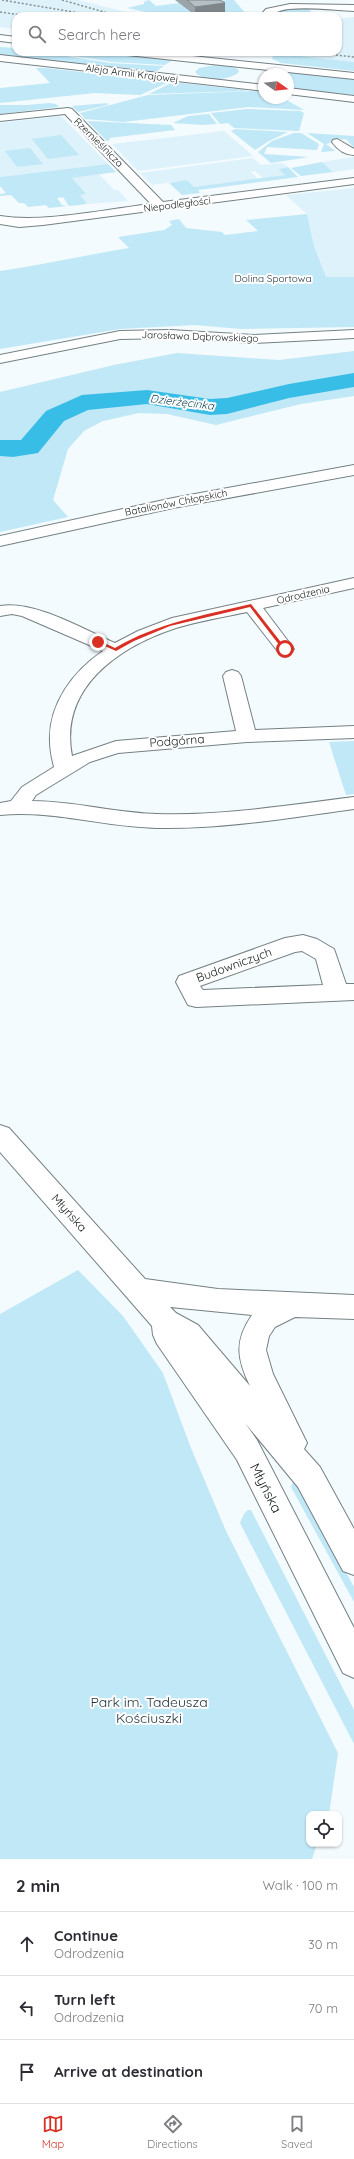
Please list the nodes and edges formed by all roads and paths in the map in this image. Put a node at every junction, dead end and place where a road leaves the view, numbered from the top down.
1 (310, 2) edge
2 (354, 8) edge
3 (263, 11) edge
4 (316, 12) edge
5 (354, 13) edge
6 (342, 15) edge
7 (0, 38) edge
8 (12, 40) edge
9 (165, 56) edge
10 (214, 56) edge
11 (255, 56) edge
12 (0, 58) edge
13 (203, 60) junction
14 (250, 65) junction
15 (354, 76) edge
16 (196, 81) junction
17 (211, 82) junction
18 (258, 87) edge
19 (294, 92) edge
20 (354, 98) edge
21 (321, 106) dead end
22 (354, 110) edge
23 (0, 118) edge
24 (337, 142) dead end
25 (354, 152) edge
26 (354, 181) edge
27 (160, 206) junction
28 (0, 220) edge
29 (354, 334) edge
30 (0, 359) edge
31 (354, 470) edge
32 (0, 541) edge
33 (354, 582) edge
34 (251, 605) junction
35 (0, 611) edge
36 (285, 649) dead end
37 (116, 650) junction
38 (232, 676) dead end
39 (354, 732) edge
40 (248, 736) junction
41 (64, 769) junction
42 (354, 803) edge
43 (9, 808) edge
44 (345, 992) edge
45 (0, 1135) edge
46 (139, 1290) junction
47 (292, 1305) junction
48 (354, 1307) edge
49 (166, 1322) junction
50 (309, 1477) junction
51 (354, 1560) edge
52 (354, 1662) edge

1 - 2 street
1 - 3 street
1 - 4 street
5 - 6 street
7 - 8 street
9 - 13 street, Aleja Armii Krajowej
10 - 13 street
11 - 14 street
12 - 16 street, Aleja Armii Krajowej
13 - 14 street, Aleja Armii Krajowej
13 - 16 street
14 - 15 street, Aleja Armii Krajowej
14 - 17 street
16 - 17 street, Aleja Armii Krajowej
17 - 18 street, Aleja Armii Krajowej
19 - 20 street
21 - 22 street
23 - 27 street, Rzemieślnicza
24 - 25 street
26 - 27 street, Niepodległości
27 - 28 street, Niepodległości
29 - 30 street, Jarosława Dąbrowskiego
31 - 32 street, Batalionów Chłopskich
33 - 34 street, Odrodzenia
34 - 36 street
34 - 37 street, Odrodzenia
35 - 37 street
37 - 41 street, Odrodzenia
38 - 40 street
39 - 40 street, Podgórna
40 - 41 street, Podgórna
41 - 43 street, Podgórna
42 - 43 street, Podgórna
44 - 44 street, Budowniczych
45 - 46 street, Młyńska
46 - 47 street
46 - 49 street, Młyńska
47 - 48 street
47 - 50 street
49 - 50 street, Młyńska
49 - 52 street, Młyńska
50 - 51 street, Młyńska

